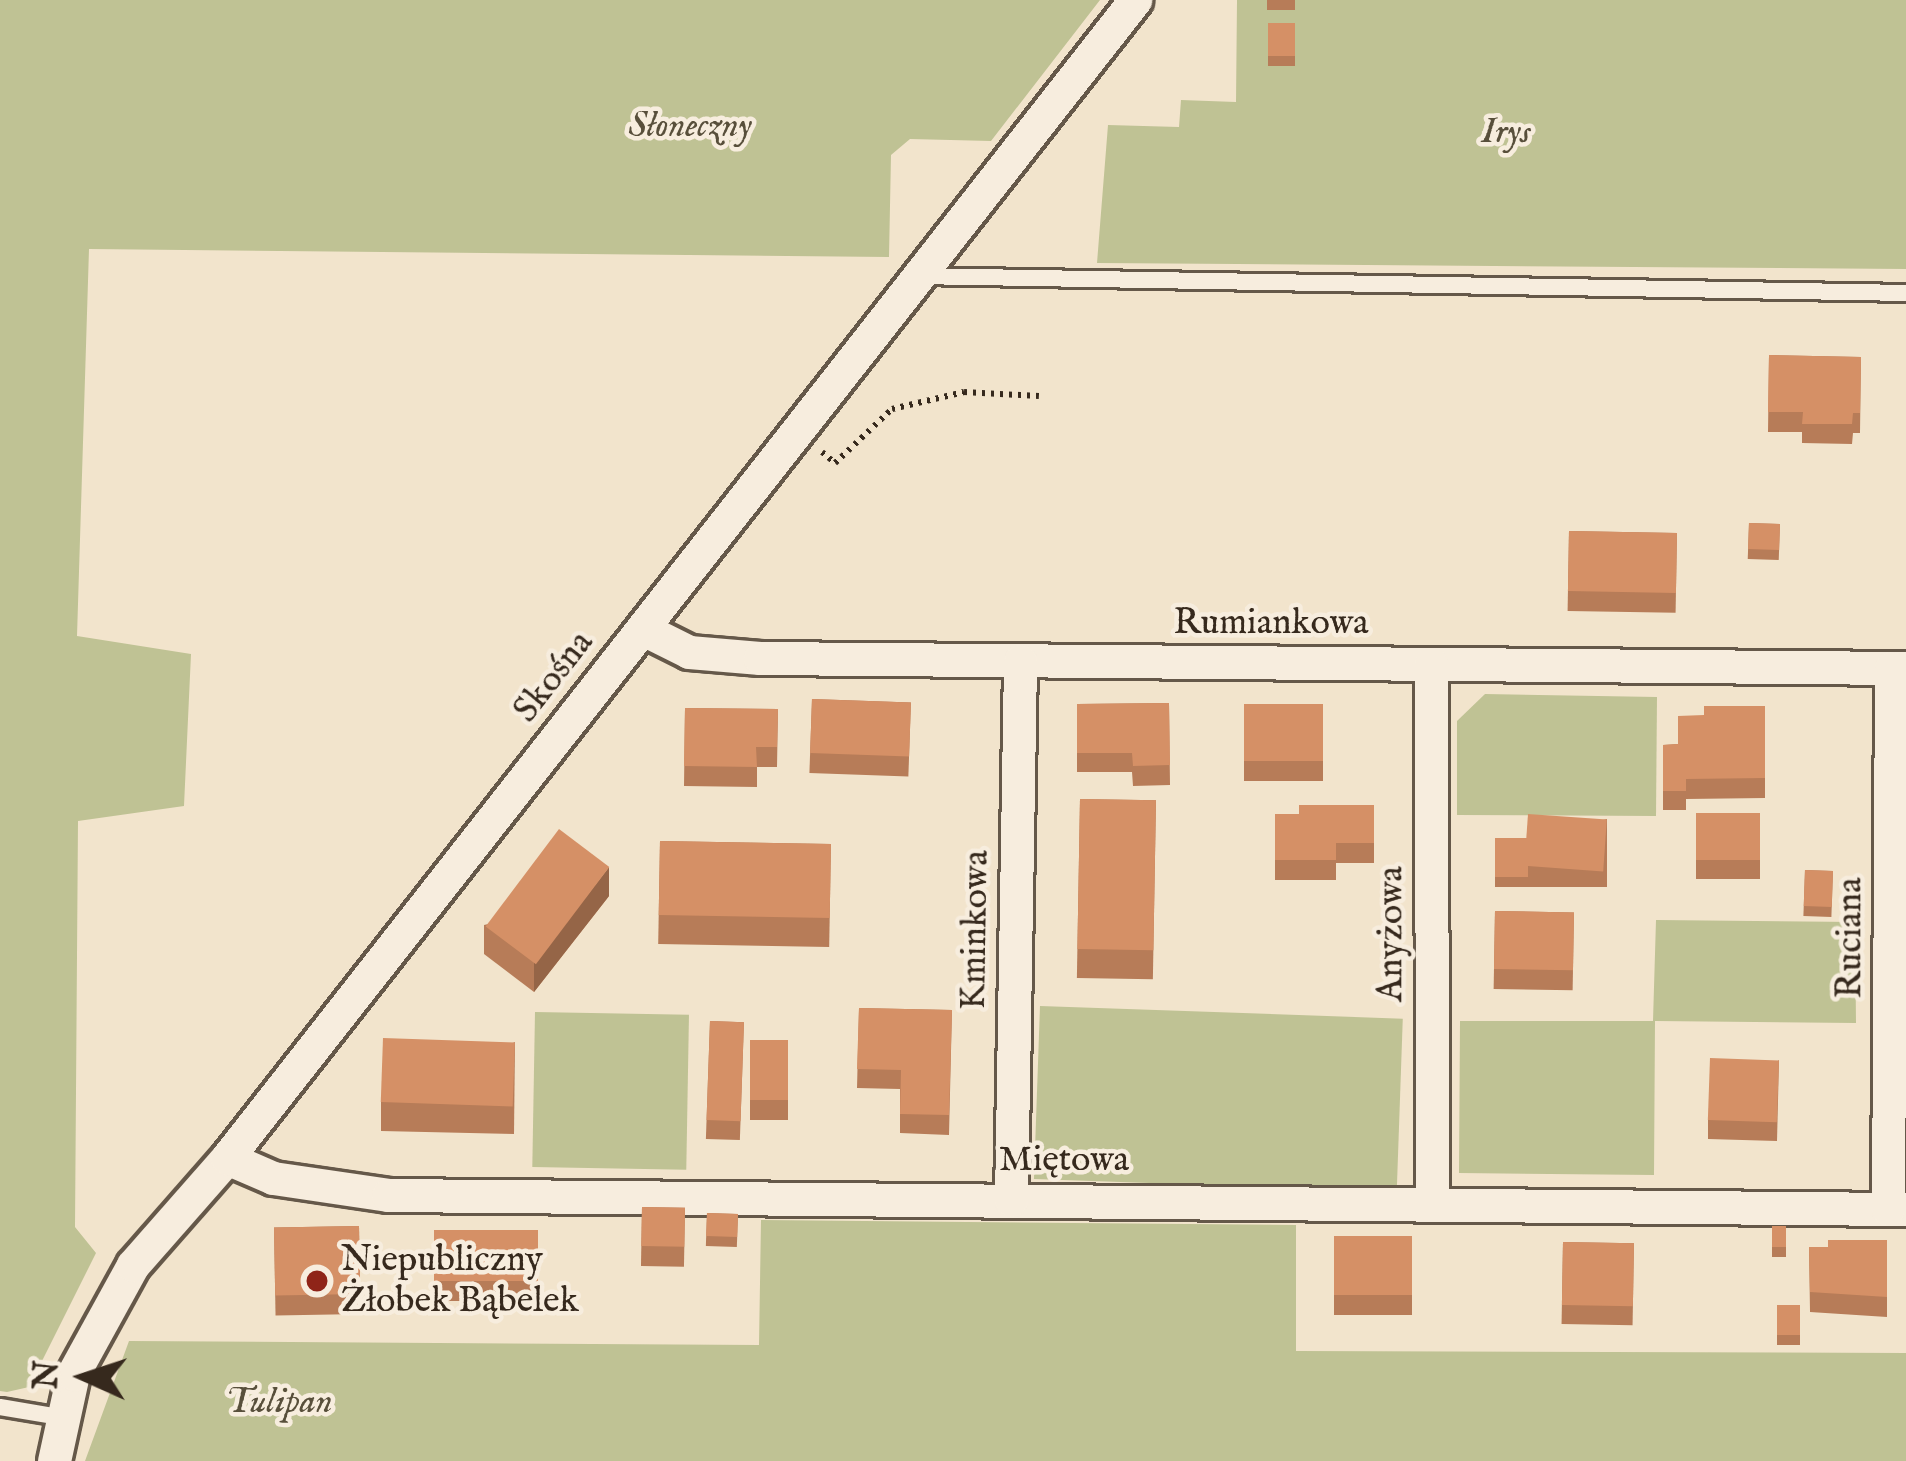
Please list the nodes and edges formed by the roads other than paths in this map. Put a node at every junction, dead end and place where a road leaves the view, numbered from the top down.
1 (1135, 0) edge
2 (914, 276) junction
3 (1906, 293) edge
4 (643, 629) junction
5 (1020, 661) junction
6 (1431, 664) junction
7 (1899, 668) edge
8 (226, 1158) junction
9 (1011, 1200) junction
10 (1432, 1203) junction
11 (1897, 1209) edge
12 (0, 1407) edge
13 (60, 1417) junction
14 (54, 1461) edge

1 - 2 street, Skośna
2 - 3 lane
2 - 4 street, Skośna
4 - 5 street, Rumiankowa
4 - 8 street, Skośna
5 - 6 street, Rumiankowa
5 - 9 street, Kminkowa
6 - 7 street, Rumiankowa
6 - 10 street, Anyżowa
7 - 11 street, Ruciana
8 - 9 street, Miętowa
8 - 13 street, Skośna
9 - 10 street, Miętowa
10 - 11 street, Miętowa
12 - 13 lane
13 - 14 street, Skośna

